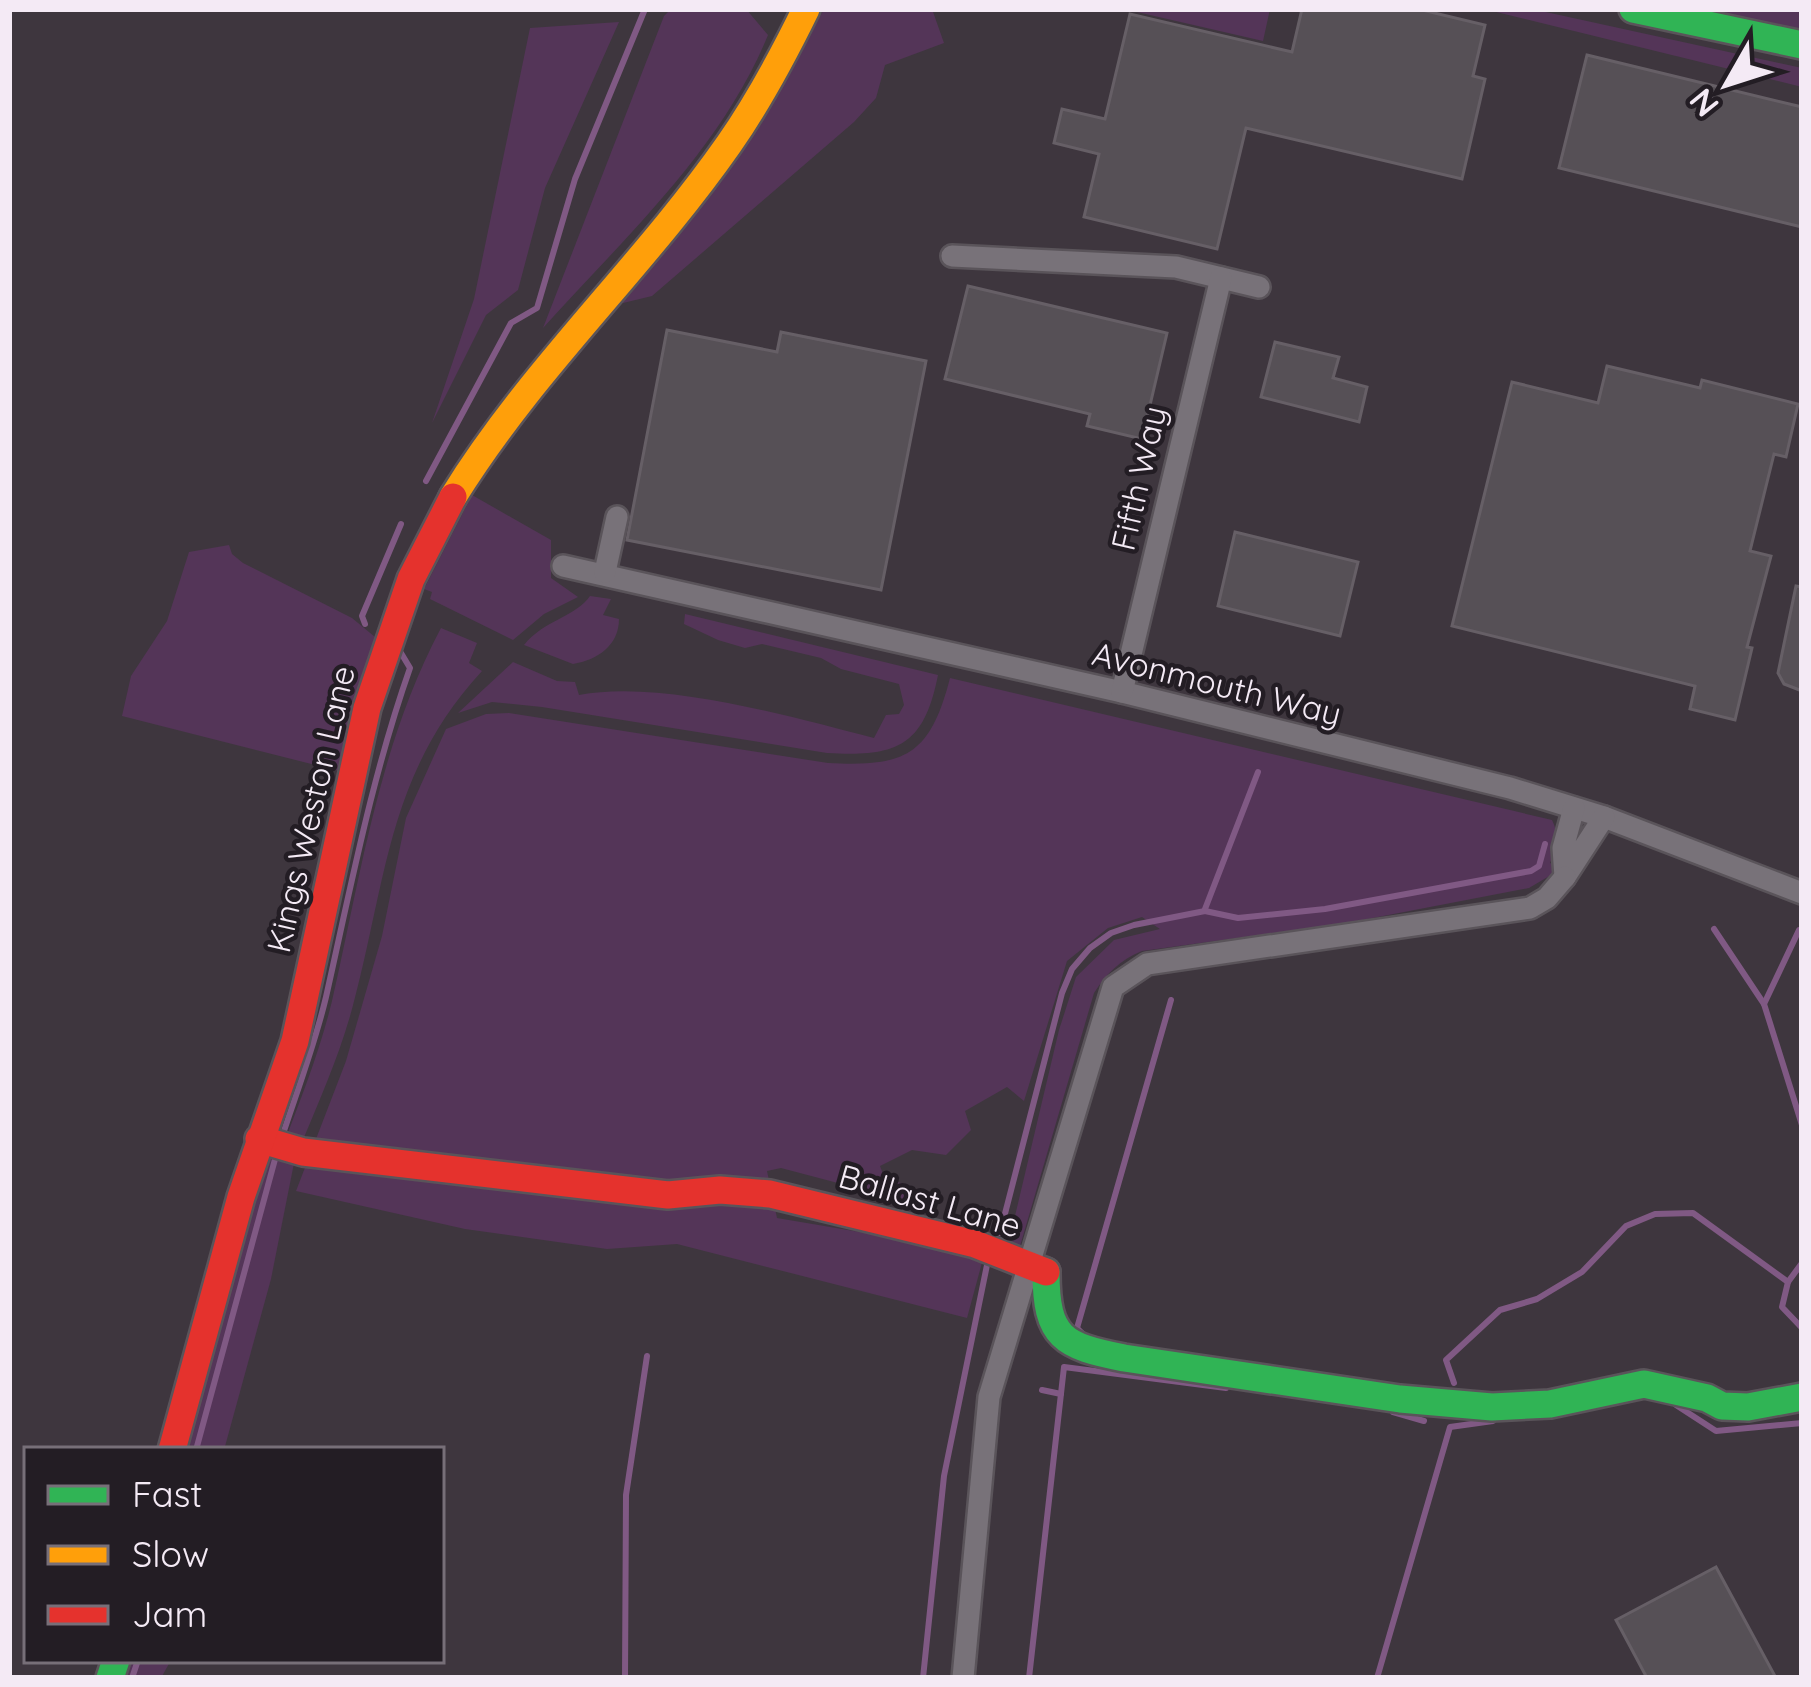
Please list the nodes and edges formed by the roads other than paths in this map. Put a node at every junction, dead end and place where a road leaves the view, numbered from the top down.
1 (1633, 9) edge
2 (803, 14) edge
3 (1802, 45) edge
4 (952, 256) dead end
5 (1221, 278) junction
6 (1259, 287) dead end
7 (617, 517) dead end
8 (563, 566) dead end
9 (605, 572) junction
10 (1122, 692) junction
11 (1574, 808) junction
12 (1604, 817) junction
13 (1565, 877) junction
14 (1802, 892) edge
15 (260, 1139) junction
16 (1027, 1266) junction
17 (1802, 1397) edge
18 (173, 1447) edge
19 (962, 1678) edge

1 - 3 main road
2 - 15 main road, Kings Weston Lane
4 - 5 street
5 - 6 street
5 - 10 street, Fifth Way
7 - 9 street
8 - 9 street, Avonmouth Way
9 - 10 street, Avonmouth Way
10 - 11 street, Avonmouth Way
11 - 12 street, Avonmouth Way
11 - 13 street
12 - 13 street
12 - 14 street, Avonmouth Way
13 - 16 street
15 - 16 main road, Ballast Lane
15 - 18 main road, Kings Weston Lane
16 - 17 main road, Ballast Lane
16 - 19 street

